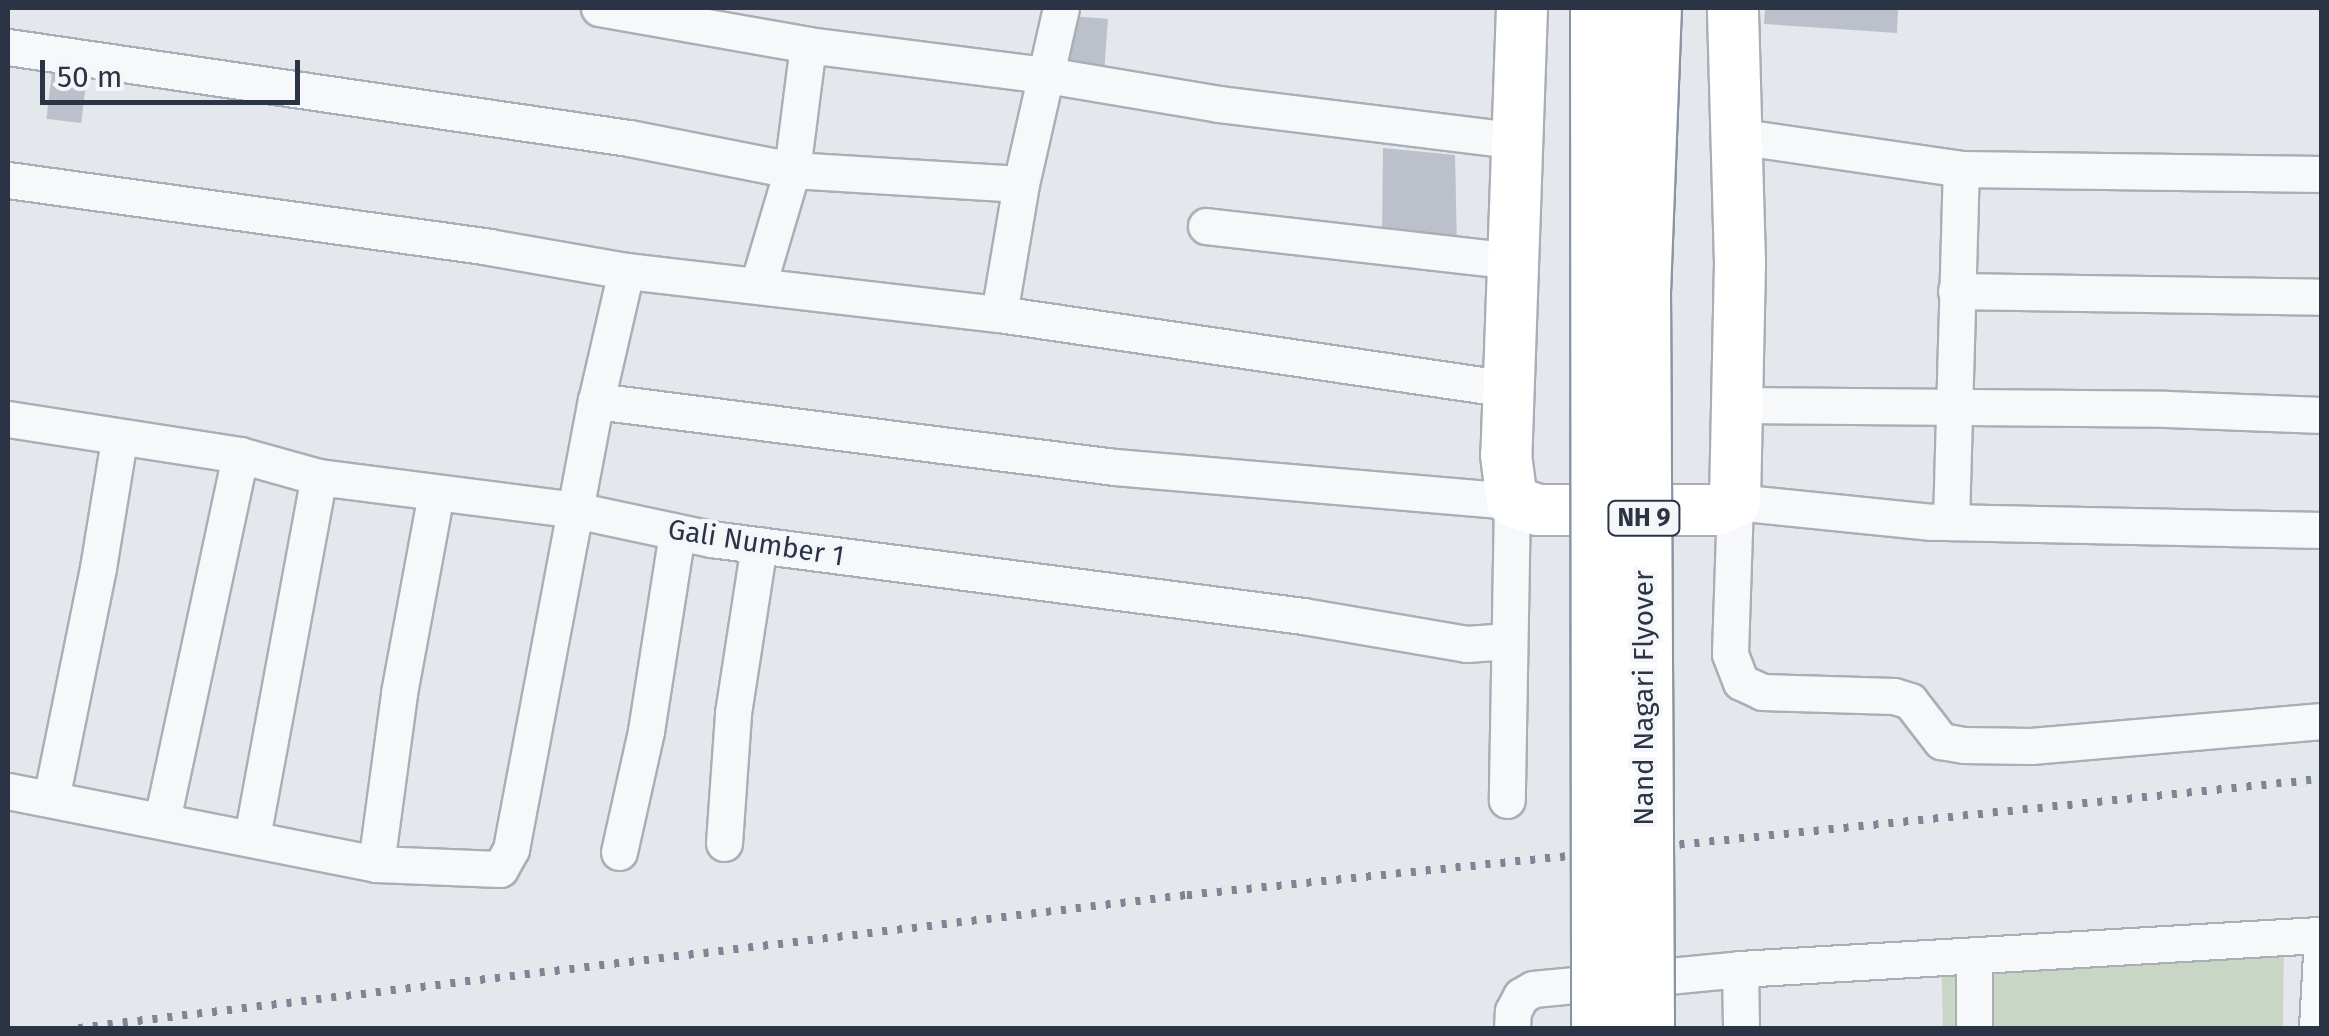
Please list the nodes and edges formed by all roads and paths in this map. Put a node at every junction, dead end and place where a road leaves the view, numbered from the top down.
1 (599, 8) edge
2 (1061, 8) edge
3 (1522, 8) edge
4 (1598, 8) edge
5 (1653, 8) edge
6 (1732, 8) edge
7 (808, 45) junction
8 (8, 47) edge
9 (1046, 75) junction
10 (1736, 136) junction
11 (1520, 140) junction
12 (1960, 168) junction
13 (792, 170) junction
14 (2322, 174) edge
15 (8, 180) edge
16 (1022, 184) junction
17 (1206, 226) dead end
18 (1513, 261) junction
19 (626, 271) junction
20 (758, 285) junction
21 (1956, 292) junction
22 (2322, 297) edge
23 (999, 314) junction
24 (1509, 389) junction
25 (596, 401) junction
26 (1738, 405) junction
27 (1955, 406) junction
28 (2322, 416) edge
29 (8, 419) edge
30 (120, 440) junction
31 (240, 455) junction
32 (319, 477) junction
33 (436, 494) junction
34 (1512, 501) junction
35 (1735, 502) junction
36 (575, 510) junction
37 (1951, 522) junction
38 (2322, 530) edge
39 (677, 532) junction
40 (759, 545) junction
41 (1509, 641) junction
42 (2322, 721) edge
43 (8, 791) edge
44 (50, 799) junction
45 (1507, 800) dead end
46 (162, 820) junction
47 (252, 837) junction
48 (724, 842) dead end
49 (619, 852) dead end
50 (376, 864) junction
51 (2320, 935) edge
52 (1974, 956) junction
53 (1740, 969) junction
54 (1512, 1028) edge
55 (1599, 1028) edge
56 (1646, 1028) edge
57 (1741, 1028) edge
58 (1974, 1028) edge
59 (2317, 1028) edge

1 - 7 street
2 - 9 street
3 - 11 street
4 - 55 highway, Nand Nagari Flyover / NH 9, bridge
5 - 56 highway, Nand Nagari Flyover / NH 9, bridge
6 - 10 street
7 - 9 street
7 - 13 street
8 - 13 street
9 - 11 street
9 - 16 street
10 - 12 street
10 - 26 street
11 - 18 street
12 - 14 street
12 - 21 street
13 - 16 street
13 - 20 street
15 - 19 street
16 - 23 street
17 - 18 street
18 - 24 street
19 - 20 street
19 - 25 street
20 - 23 street
21 - 22 street
21 - 27 street
23 - 24 street
24 - 34 street
25 - 34 street
25 - 36 street
26 - 27 street
26 - 35 street
27 - 28 street
27 - 37 street
29 - 30 street, Gali Number 1
30 - 31 street, Gali Number 1
30 - 44 street
31 - 32 street, Gali Number 1
31 - 46 street
32 - 33 street, Gali Number 1
32 - 47 street
33 - 36 street, Gali Number 1
33 - 50 street
34 - 35 street
34 - 41 street
35 - 37 street
35 - 42 street
36 - 39 street, Gali Number 1
36 - 50 street
37 - 38 street
39 - 40 street, Gali Number 1
39 - 49 street
40 - 41 street, Gali Number 1
40 - 48 street
41 - 45 street
43 - 44 street
44 - 46 street
46 - 47 street
47 - 50 street
51 - 52 street
51 - 59 street
52 - 53 street
52 - 58 street
53 - 54 street
53 - 57 street

